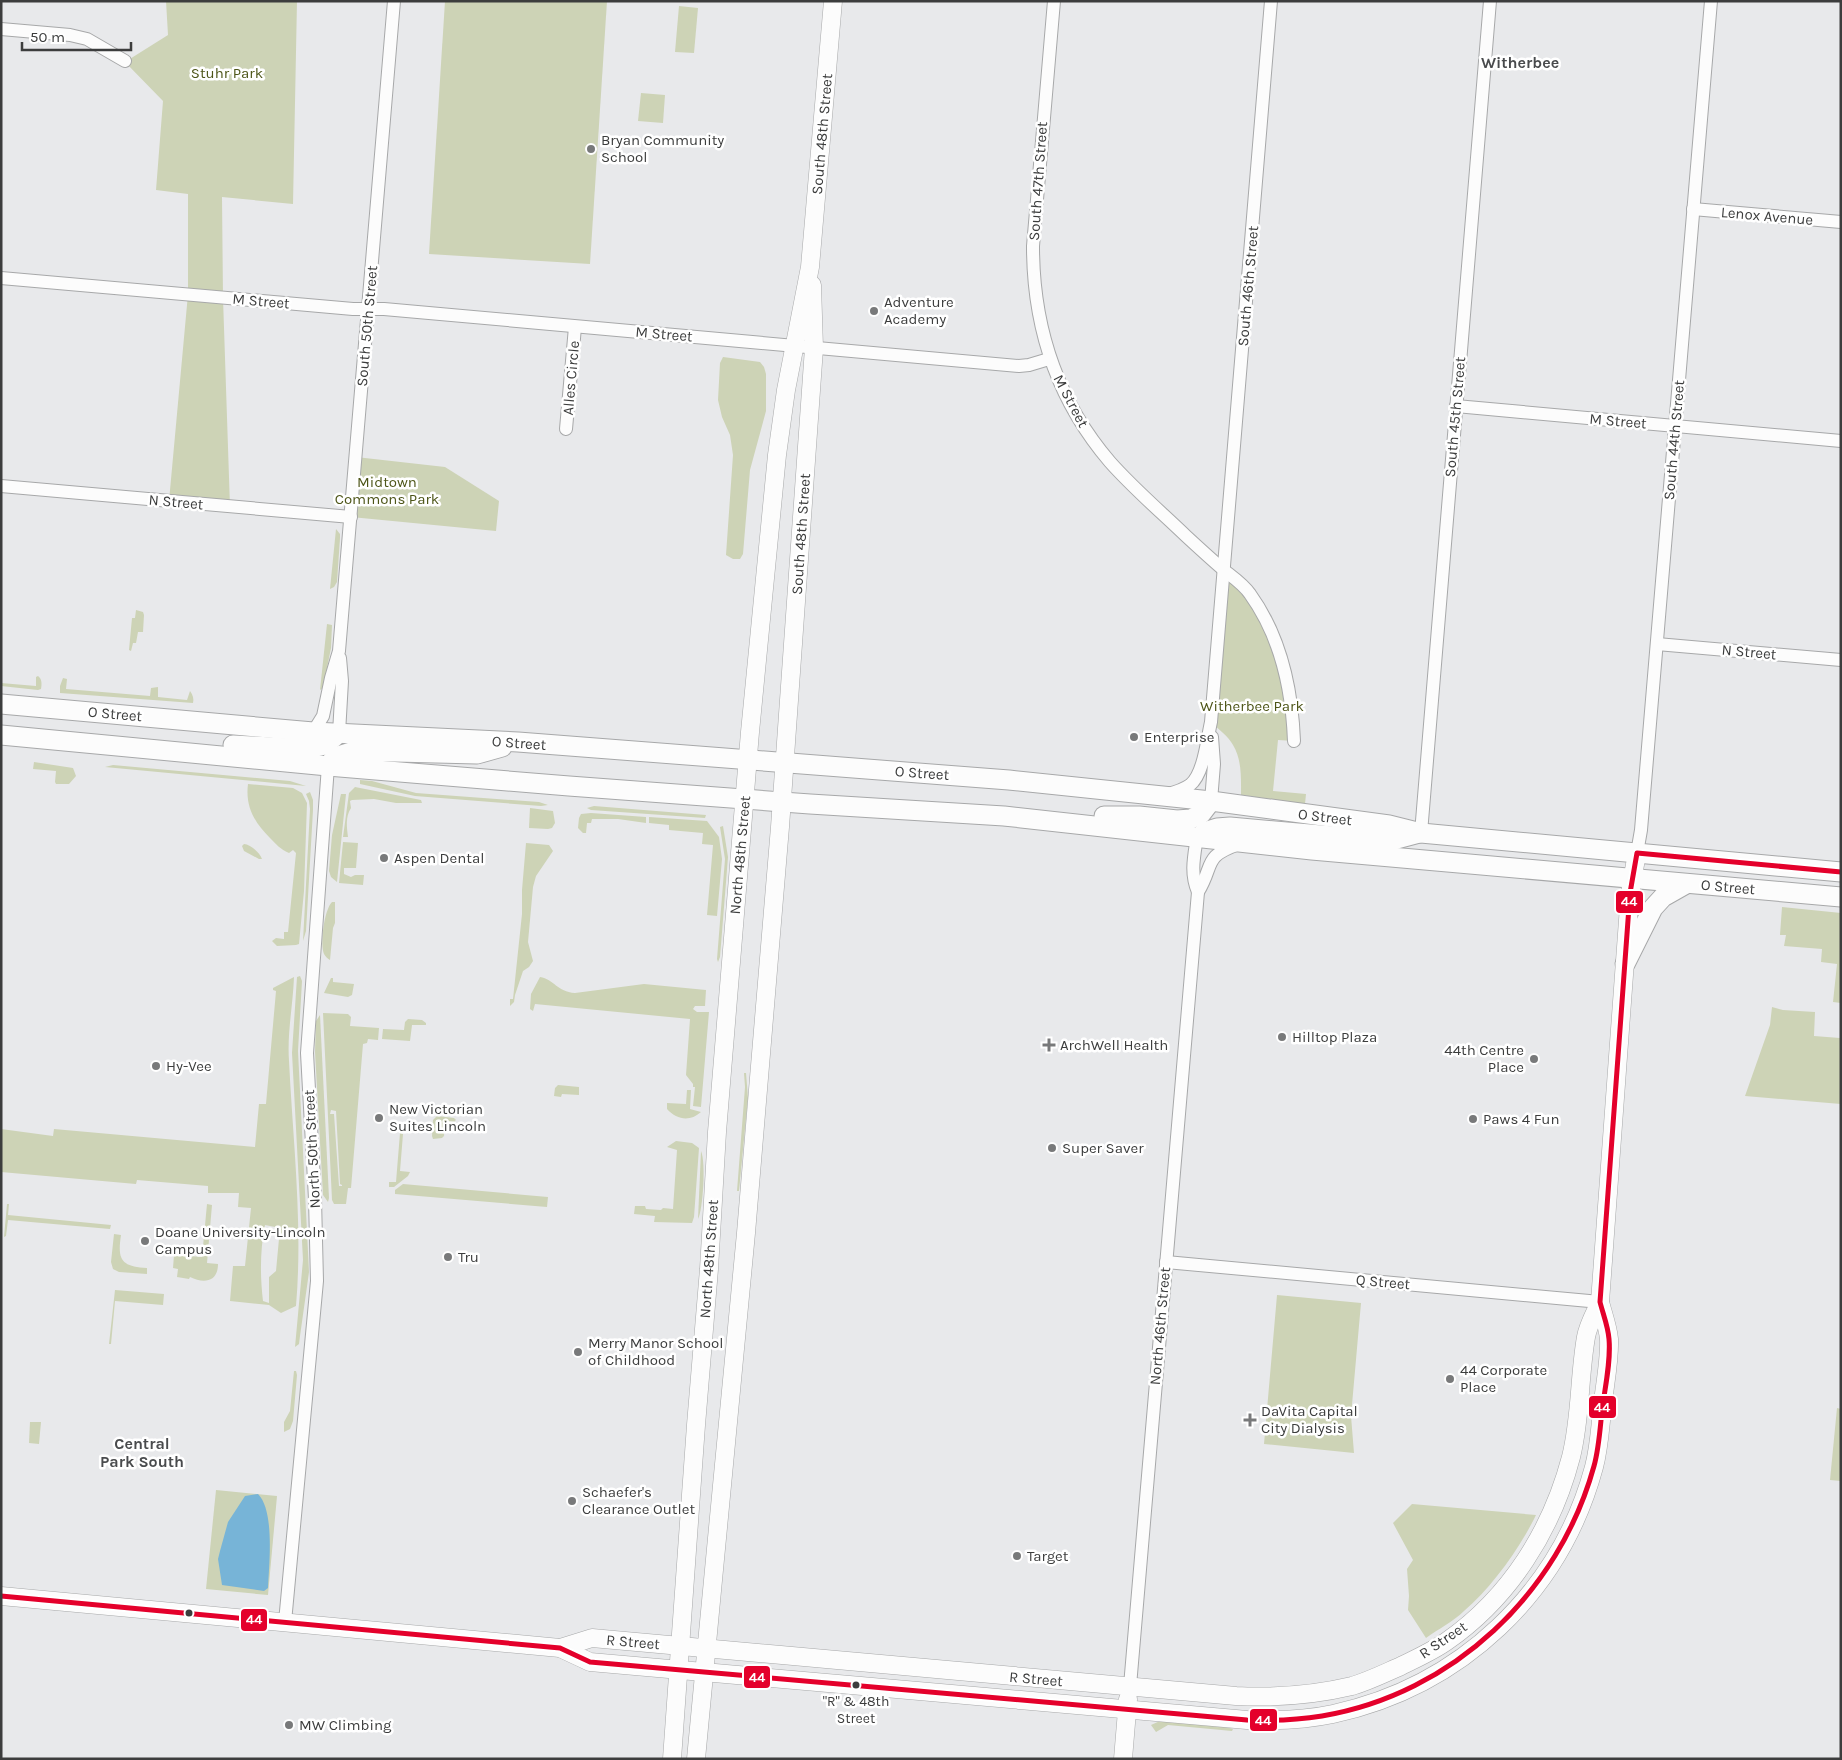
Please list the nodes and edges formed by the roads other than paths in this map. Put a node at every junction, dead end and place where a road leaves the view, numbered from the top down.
1 (394, 1) edge
2 (833, 1) edge
3 (1054, 1) edge
4 (1272, 1) edge
5 (1490, 1) edge
6 (1710, 1) edge
7 (1, 29) edge
8 (125, 62) dead end
9 (1693, 209) junction
10 (1841, 222) edge
11 (810, 267) junction
12 (1, 278) edge
13 (368, 309) junction
14 (575, 327) junction
15 (794, 346) junction
16 (814, 348) junction
17 (1049, 359) junction
18 (1456, 406) junction
19 (1675, 426) junction
20 (566, 429) dead end
21 (1841, 441) edge
22 (1, 486) edge
23 (351, 517) junction
24 (1224, 570) junction
25 (1657, 644) junction
26 (339, 651) junction
27 (1841, 660) edge
28 (1, 704) edge
29 (1211, 722) junction
30 (313, 732) junction
31 (339, 733) junction
32 (1, 735) edge
33 (1294, 741) dead end
34 (518, 742) junction
35 (152, 750) junction
36 (748, 759) junction
37 (784, 762) junction
38 (328, 766) junction
39 (1161, 796) junction
40 (744, 799) junction
41 (1211, 801) junction
42 (782, 802) junction
43 (1063, 821) junction
44 (1421, 833) junction
45 (1197, 837) junction
46 (1242, 843) junction
47 (1637, 853) junction
48 (1841, 872) edge
49 (1633, 879) junction
50 (1686, 884) junction
51 (1198, 892) junction
52 (1841, 897) edge
53 (1625, 964) junction
54 (1166, 1262) junction
55 (1600, 1302) junction
56 (1, 1596) edge
57 (285, 1622) junction
58 (681, 1647) junction
59 (560, 1648) junction
60 (706, 1649) junction
61 (679, 1670) junction
62 (704, 1672) junction
63 (1130, 1686) junction
64 (1127, 1710) junction
65 (672, 1759) edge
66 (696, 1759) edge
67 (1123, 1759) edge

1 - 13 street, South 50th Street
2 - 11 main road, South 48th Street
3 - 17 street, South 47th Street
4 - 24 street, South 46th Street
5 - 18 street, South 45th Street
6 - 9 street, South 44th Street
7 - 8 street
9 - 10 street, Lenox Avenue
9 - 19 street, South 44th Street
11 - 15 main road, South 48th Street
11 - 16 main road, South 48th Street
12 - 13 street, M Street
13 - 14 street, M Street
13 - 23 street, South 50th Street
14 - 15 street, M Street
14 - 20 street, Alles Circle
15 - 16 street, M Street
15 - 36 main road, South 48th Street
16 - 17 street, M Street
16 - 37 main road, South 48th Street
17 - 24 street, M Street
18 - 19 street, M Street
18 - 44 street, South 45th Street
19 - 21 street, M Street
19 - 25 street, South 44th Street
22 - 23 street, N Street
23 - 26 street, South 50th Street
24 - 29 street, South 46th Street
24 - 33 street
25 - 27 street, N Street
25 - 47 street, South 44th Street
26 - 30 street, South 50th Street
26 - 31 street, South 50th Street
28 - 30 main road, O Street
29 - 39 street, South 46th Street
29 - 41 street, South 46th Street
30 - 31 main road, O Street
31 - 34 main road, O Street
31 - 35 main road
32 - 35 main road, O Street
34 - 36 main road, O Street
34 - 38 main road
35 - 38 main road, O Street
36 - 37 main road, O Street
36 - 40 main road, North 48th Street
37 - 39 main road, O Street
37 - 42 main road, South 48th Street
38 - 40 main road, O Street
38 - 57 street, North 50th Street
39 - 41 main road, O Street
40 - 42 main road, O Street
40 - 58 main road, North 48th Street
41 - 43 main road
41 - 44 main road, O Street
42 - 43 main road, O Street
42 - 60 main road
43 - 45 main road, O Street
44 - 45 main road
44 - 47 main road, O Street
45 - 46 main road, O Street
45 - 51 street, North 46th Street
46 - 49 main road, O Street
46 - 51 street, North 46th Street
47 - 48 main road, O Street
47 - 49 main road, South 44th Street
49 - 50 main road, O Street
49 - 53 main road, South 44th Street
50 - 52 main road, O Street
50 - 53 main road
51 - 54 street, North 46th Street
53 - 55 main road, South 44th Street
54 - 55 street, Q Street
54 - 63 street, North 46th Street
55 - 63 main road, R Street
55 - 64 main road, R Street
56 - 57 main road, R Street
57 - 59 main road, R Street
58 - 59 main road, R Street
58 - 60 main road, R Street
58 - 61 main road, North 48th Street
59 - 61 main road, R Street
60 - 62 main road
60 - 63 main road, R Street
61 - 62 main road, R Street
61 - 65 main road, North 48th Street
62 - 64 main road, R Street
62 - 66 main road
63 - 64 main road, North 46th Street
64 - 67 main road, North 46th Street

